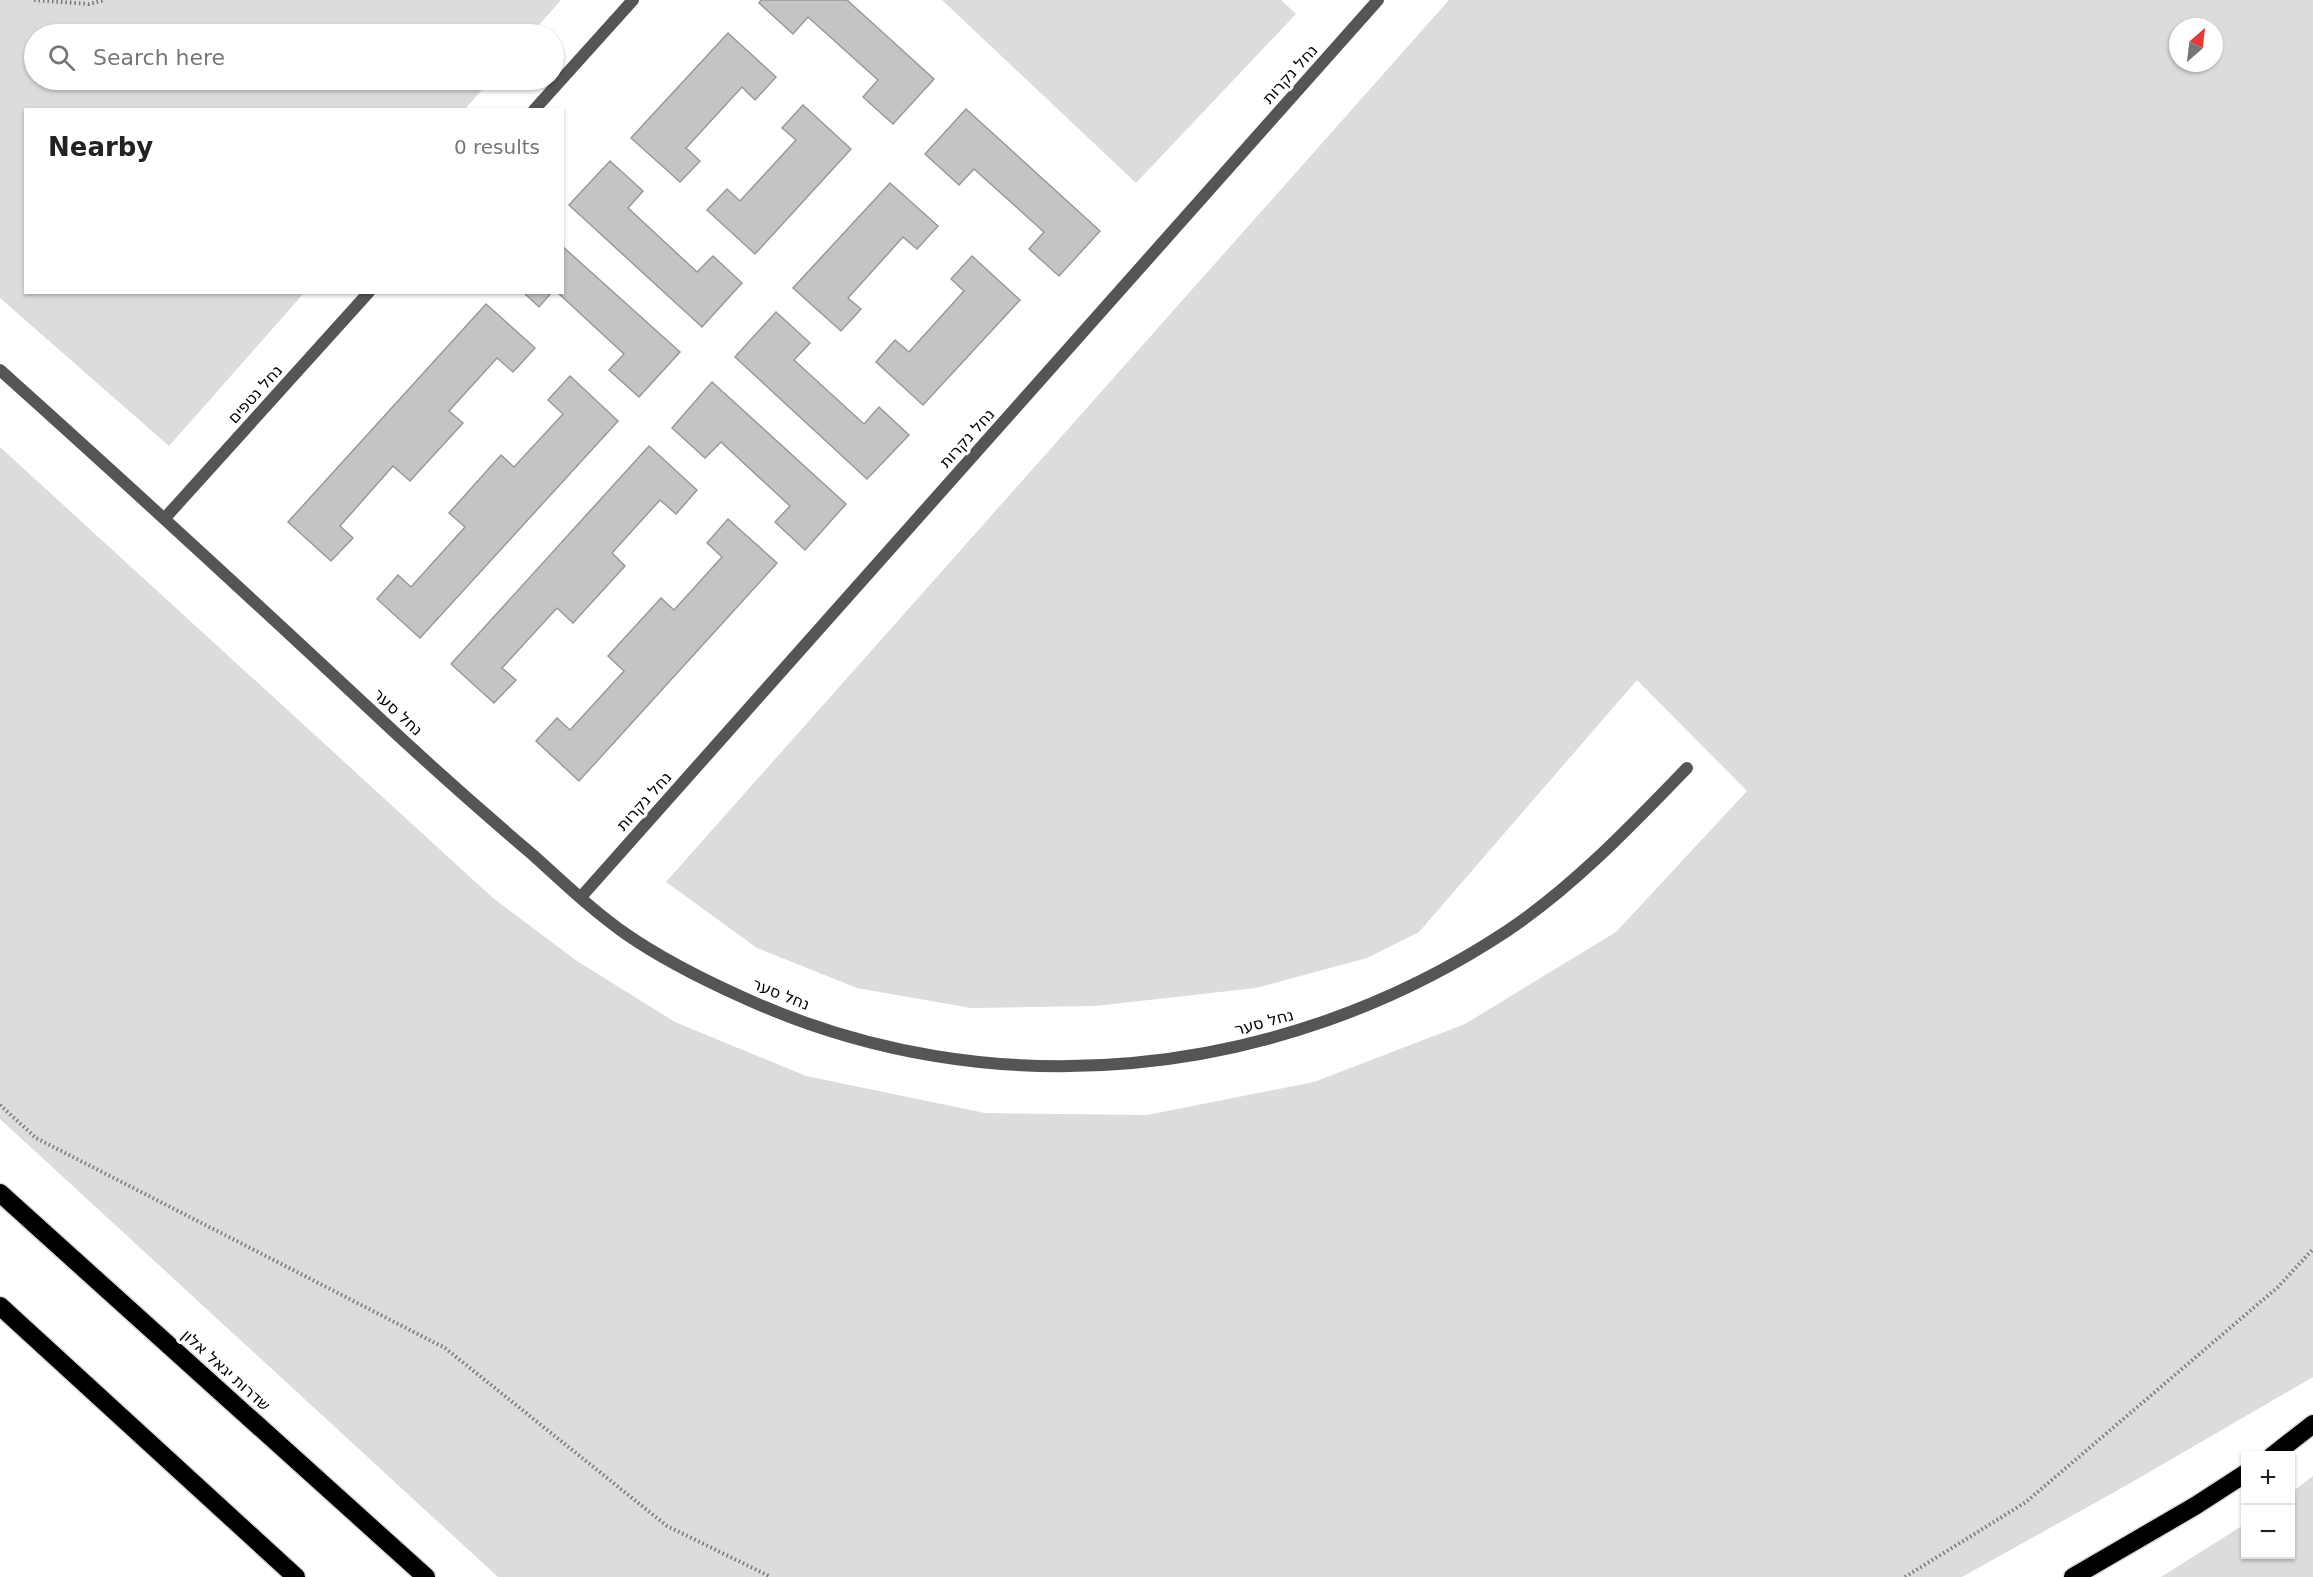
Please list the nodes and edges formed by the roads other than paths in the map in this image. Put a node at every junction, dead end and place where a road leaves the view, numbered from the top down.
1 (633, 0) edge
2 (1377, 0) edge
3 (564, 77) edge
4 (552, 90) edge
5 (536, 108) edge
6 (367, 294) edge
7 (0, 370) edge
8 (165, 518) junction
9 (1687, 768) dead end
10 (581, 897) junction
11 (0, 1193) edge
12 (0, 1306) edge
13 (2313, 1424) edge
14 (2277, 1451) edge
15 (2241, 1476) edge
16 (296, 1577) edge
17 (426, 1577) edge
18 (2073, 1577) edge

1 - 3 street
2 - 10 street, נחל נקרות
4 - 5 street
6 - 8 street, נחל נטפים
7 - 8 street, נחל סער
8 - 10 street, נחל סער
9 - 10 street, נחל סער
11 - 17 highway, שדרות יגאל אלון
12 - 16 highway
13 - 14 highway
15 - 18 highway

